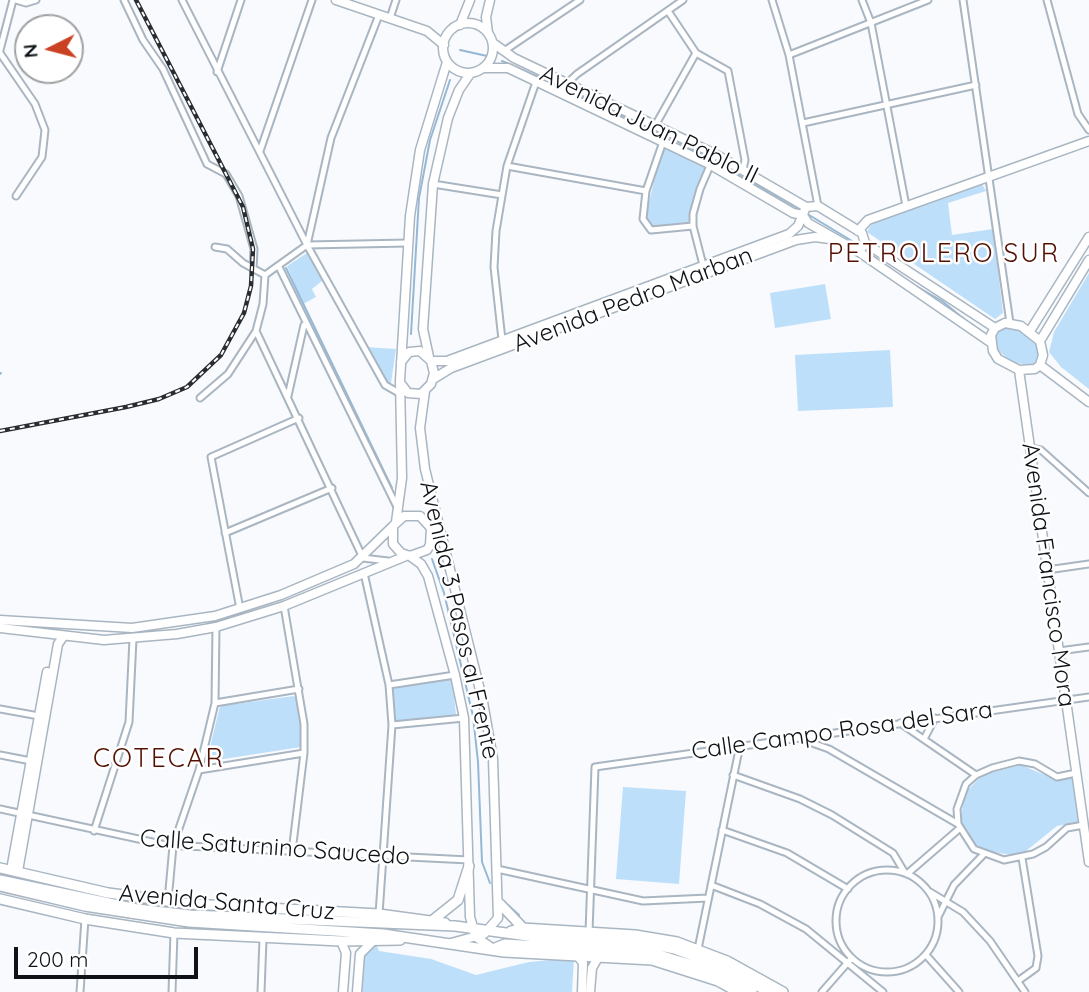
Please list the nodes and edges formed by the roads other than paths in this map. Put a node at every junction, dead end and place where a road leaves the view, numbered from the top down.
1 (14, 0) edge
2 (36, 0) edge
3 (124, 0) edge
4 (182, 0) edge
5 (241, 0) edge
6 (312, 0) edge
7 (336, 0) edge
8 (396, 0) edge
9 (470, 0) edge
10 (491, 0) edge
11 (580, 0) edge
12 (683, 0) edge
13 (772, 0) edge
14 (862, 0) edge
15 (928, 0) edge
16 (963, 0) edge
17 (1048, 0) edge
18 (668, 11) junction
19 (379, 14) junction
20 (390, 18) junction
21 (871, 23) junction
22 (457, 27) junction
23 (427, 31) junction
24 (488, 33) junction
25 (493, 43) junction
26 (444, 45) junction
27 (0, 51) edge
28 (504, 51) junction
29 (696, 53) junction
30 (789, 55) junction
31 (447, 62) junction
32 (484, 68) junction
33 (217, 72) junction
34 (470, 74) junction
35 (536, 82) junction
36 (568, 83) junction
37 (976, 85) junction
38 (558, 92) junction
39 (886, 105) junction
40 (803, 123) junction
41 (656, 124) junction
42 (667, 130) junction
43 (1089, 130) edge
44 (1089, 141) edge
45 (662, 142) junction
46 (260, 151) junction
47 (715, 154) junction
48 (709, 164) junction
49 (507, 166) junction
50 (743, 170) junction
51 (989, 176) junction
52 (433, 184) junction
53 (646, 191) junction
54 (16, 195) dead end
55 (502, 195) junction
56 (818, 206) junction
57 (906, 206) junction
58 (804, 212) junction
59 (693, 226) junction
60 (858, 231) junction
61 (1089, 237) edge
62 (837, 240) junction
63 (408, 243) junction
64 (865, 243) junction
65 (307, 245) junction
66 (215, 247) dead end
67 (859, 252) junction
68 (1089, 260) edge
69 (704, 265) junction
70 (279, 267) junction
71 (253, 270) junction
72 (265, 275) junction
73 (1010, 323) junction
74 (304, 325) junction
75 (995, 328) junction
76 (256, 331) junction
77 (1030, 331) junction
78 (502, 340) junction
79 (1040, 341) junction
80 (990, 342) junction
81 (430, 359) junction
82 (401, 365) junction
83 (1040, 365) junction
84 (1018, 370) junction
85 (433, 379) junction
86 (400, 382) junction
87 (425, 391) junction
88 (400, 393) junction
89 (288, 396) junction
90 (200, 398) dead end
91 (1089, 402) edge
92 (299, 418) junction
93 (1030, 448) junction
94 (332, 488) junction
95 (1089, 493) edge
96 (398, 510) junction
97 (424, 519) junction
98 (395, 524) junction
99 (438, 529) junction
100 (225, 533) junction
101 (430, 545) junction
102 (408, 556) junction
103 (363, 558) junction
104 (388, 561) junction
105 (1089, 564) edge
106 (1047, 570) junction
107 (364, 573) junction
108 (284, 606) junction
109 (240, 609) junction
110 (0, 620) edge
111 (176, 624) junction
112 (216, 627) junction
113 (0, 628) edge
114 (177, 634) junction
115 (52, 635) junction
116 (63, 636) junction
117 (133, 639) junction
118 (1089, 647) edge
119 (1059, 651) junction
120 (456, 675) junction
121 (389, 685) junction
122 (299, 689) junction
123 (1089, 697) edge
124 (1066, 699) junction
125 (215, 703) junction
126 (0, 709) edge
127 (39, 716) junction
128 (464, 718) junction
129 (935, 718) junction
130 (900, 723) junction
131 (392, 725) junction
132 (831, 732) junction
133 (796, 737) junction
134 (924, 739) junction
135 (740, 745) junction
136 (829, 749) junction
137 (304, 752) junction
138 (0, 755) edge
139 (31, 761) junction
140 (199, 770) junction
141 (1076, 773) junction
142 (733, 775) junction
143 (976, 775) junction
144 (0, 809) edge
145 (24, 814) junction
146 (1084, 825) junction
147 (958, 827) junction
148 (722, 830) junction
149 (94, 831) junction
150 (1088, 843) edge
151 (173, 845) junction
152 (292, 852) junction
153 (892, 853) junction
154 (983, 855) junction
155 (384, 857) junction
156 (1022, 858) junction
157 (1089, 862) edge
158 (469, 863) junction
159 (0, 868) edge
160 (498, 869) junction
161 (14, 870) junction
162 (891, 870) junction
163 (906, 874) junction
164 (0, 880) edge
165 (711, 885) junction
166 (0, 886) edge
167 (592, 888) junction
168 (848, 889) junction
169 (928, 891) junction
170 (708, 898) junction
171 (0, 899) edge
172 (168, 901) junction
173 (948, 902) junction
174 (500, 904) junction
175 (244, 909) junction
176 (379, 914) junction
177 (938, 917) junction
178 (85, 919) junction
179 (434, 919) junction
180 (282, 921) junction
181 (239, 925) junction
182 (422, 925) junction
183 (454, 926) junction
184 (522, 928) junction
185 (490, 931) junction
186 (589, 932) junction
187 (174, 933) junction
188 (474, 933) junction
189 (505, 933) junction
190 (535, 937) junction
191 (263, 939) junction
192 (416, 939) junction
193 (341, 942) junction
194 (372, 942) junction
195 (450, 943) junction
196 (493, 948) junction
197 (698, 949) junction
198 (577, 955) junction
199 (926, 955) junction
200 (599, 956) junction
201 (850, 960) junction
202 (879, 972) junction
203 (345, 974) junction
204 (358, 974) junction
205 (1018, 981) junction
206 (881, 990) edge
207 (80, 992) edge
208 (172, 992) edge
209 (261, 992) edge
210 (343, 992) edge
211 (357, 992) edge
212 (582, 992) edge
213 (590, 992) edge
214 (738, 992) edge
215 (752, 992) edge
216 (769, 992) edge
217 (783, 992) edge
218 (822, 992) edge
219 (959, 992) edge
220 (1025, 992) edge

1 - 2 street
1 - 27 street
3 - 71 street
4 - 33 street
5 - 33 street
6 - 46 street
7 - 19 street
8 - 20 street
9 - 22 street
10 - 24 street
11 - 28 street
12 - 18 street
13 - 30 street
14 - 21 street
15 - 21 street
16 - 37 street
17 - 43 street
18 - 29 street
18 - 36 street
19 - 20 street
19 - 65 street
20 - 23 street
21 - 30 street
21 - 39 street
22 - 23 street
22 - 24 street
22 - 26 street
23 - 26 street
24 - 25 street
25 - 28 street, Avenida Juan Pablo II
25 - 32 street
26 - 31 street
27 - 54 street
28 - 36 street, Avenida Juan Pablo II
29 - 41 street
29 - 50 street
30 - 40 street
31 - 34 street
31 - 63 street
32 - 34 street
32 - 35 street, Avenida Juan Pablo II
33 - 46 street
34 - 52 street
35 - 38 street, Avenida Juan Pablo II
35 - 49 street
36 - 38 street
36 - 41 street, Avenida Juan Pablo II
37 - 39 street
37 - 51 street
38 - 45 street, Avenida Juan Pablo II
39 - 40 street
39 - 57 street
40 - 56 street
41 - 42 street, Avenida Juan Pablo II
42 - 45 street
42 - 47 street, Avenida Juan Pablo II
44 - 51 street
45 - 48 street, Avenida Juan Pablo II
45 - 53 street
46 - 65 street
47 - 48 street
47 - 50 street, Avenida Juan Pablo II
48 - 58 street, Avenida Juan Pablo II
48 - 59 street
49 - 53 street
49 - 55 street
50 - 58 street, Avenida Juan Pablo II
51 - 57 street
51 - 73 street
52 - 55 street
52 - 81 street
53 - 59 street
55 - 78 street
56 - 58 street
56 - 60 street
57 - 60 street
58 - 62 street
58 - 69 street, Avenida Pedro Marban
59 - 69 street
60 - 64 street
61 - 77 street
62 - 67 street
62 - 85 street, Avenida Pedro Marban
63 - 65 street
63 - 82 street
64 - 67 street
64 - 75 street
65 - 70 street
65 - 88 street
66 - 71 street
67 - 80 street
68 - 79 street
69 - 78 street, Avenida Pedro Marban
70 - 72 street
70 - 74 street
71 - 72 street
72 - 76 street
73 - 75 street
73 - 77 street
74 - 89 street
74 - 96 street
75 - 80 street
76 - 89 street
76 - 90 street
77 - 79 street
78 - 81 street, Avenida Pedro Marban
79 - 83 street
80 - 84 street
81 - 82 street
81 - 85 street
82 - 86 street
83 - 84 street
83 - 91 street
84 - 93 street, Avenida Francisco Mora
85 - 87 street
86 - 87 street
86 - 88 street, Avenida 3 Pasos al Frente
87 - 99 street, Avenida 3 Pasos al Frente
88 - 96 street, Avenida 3 Pasos al Frente
89 - 92 street
92 - 94 street
92 - 100 street
93 - 95 street
93 - 106 street, Avenida Francisco Mora
94 - 100 street
94 - 103 street
96 - 98 street, Avenida 3 Pasos al Frente
97 - 98 street
97 - 99 street
97 - 101 street
98 - 102 street
98 - 103 street
99 - 101 street
99 - 160 street, Avenida 3 Pasos al Frente
100 - 109 street
101 - 102 street
102 - 104 street
102 - 120 street, Avenida 3 Pasos al Frente
103 - 104 street
103 - 109 street
104 - 107 street
105 - 106 street
106 - 119 street, Avenida Francisco Mora
107 - 108 street
107 - 121 street
108 - 112 street
108 - 122 street
109 - 111 street
110 - 111 street
111 - 114 street
112 - 114 street
112 - 125 street
113 - 115 street
114 - 117 street
115 - 116 street
115 - 127 street
116 - 117 street
116 - 145 street
117 - 149 street
118 - 119 street
119 - 124 street, Avenida Francisco Mora
120 - 121 street
120 - 128 street, Avenida 3 Pasos al Frente
121 - 131 street
122 - 125 street
122 - 137 street
123 - 124 street, Calle Campo Rosa del Sara
124 - 129 street, Calle Campo Rosa del Sara
124 - 141 street, Avenida Francisco Mora
125 - 140 street
126 - 127 street
127 - 139 street
128 - 131 street
128 - 158 street, Avenida 3 Pasos al Frente
129 - 130 street, Calle Campo Rosa del Sara
129 - 134 street
130 - 132 street, Calle Campo Rosa del Sara
130 - 134 street
131 - 155 street
132 - 133 street, Calle Campo Rosa del Sara
132 - 136 street
133 - 135 street, Calle Campo Rosa del Sara
133 - 136 street
134 - 143 street
135 - 142 street
135 - 167 street, Calle Campo Rosa del Sara
136 - 147 street
137 - 140 street
137 - 152 street
138 - 139 street
139 - 145 street
140 - 151 street
141 - 143 street
141 - 146 street, Avenida Francisco Mora
142 - 148 street
142 - 153 street
143 - 147 street
144 - 145 street, Calle Saturnino Saucedo
145 - 149 street, Calle Saturnino Saucedo
145 - 161 street
146 - 150 street, Avenida Francisco Mora
146 - 156 street
147 - 154 street
147 - 163 street
148 - 165 street
148 - 168 street
149 - 151 street, Calle Saturnino Saucedo
150 - 157 street, Avenida Francisco Mora
151 - 152 street, Calle Saturnino Saucedo
151 - 172 street
152 - 155 street, Calle Saturnino Saucedo
153 - 162 street
153 - 163 street
154 - 156 street
154 - 173 street
155 - 158 street, Calle Saturnino Saucedo
155 - 176 street
156 - 205 street
158 - 179 main road
158 - 188 street, Avenida 3 Pasos al Frente
159 - 161 main road, Avenida Santa Cruz
160 - 167 street
160 - 174 street, Avenida 3 Pasos al Frente
161 - 172 main road, Avenida Santa Cruz
162 - 163 street
162 - 168 street
163 - 169 street
164 - 180 main road, Avenida Santa Cruz
165 - 170 street
165 - 201 street
166 - 181 main road, Avenida Santa Cruz
167 - 170 street
167 - 186 street
168 - 201 street
169 - 173 street
169 - 177 street
170 - 197 street
171 - 178 main road, Avenida Santa Cruz
172 - 175 main road, Avenida Santa Cruz
173 - 177 street
173 - 205 street
174 - 184 main road
174 - 185 street, Avenida 3 Pasos al Frente
175 - 176 main road, Avenida Santa Cruz
175 - 180 main road
176 - 179 main road, Avenida Santa Cruz
177 - 199 street
178 - 187 main road, Avenida Santa Cruz
178 - 207 street
179 - 182 main road
179 - 183 main road, Avenida Santa Cruz
180 - 182 main road, Avenida Santa Cruz
181 - 191 main road
181 - 192 main road, Avenida Santa Cruz
182 - 183 main road, Avenida Santa Cruz
183 - 188 main road, Avenida Santa Cruz
184 - 186 main road, Avenida Santa Cruz
184 - 189 main road, Avenida Santa Cruz
184 - 190 main road
185 - 188 main road, Avenida Santa Cruz
185 - 189 main road, Avenida Santa Cruz
186 - 197 main road, Avenida Santa Cruz
187 - 191 main road, Avenida Santa Cruz
187 - 208 street
188 - 195 street
188 - 196 street
189 - 190 main road, Avenida Santa Cruz
190 - 216 main road, Avenida Santa Cruz
191 - 193 main road, Avenida Santa Cruz
191 - 209 street
192 - 194 main road, Avenida Santa Cruz
192 - 195 main road, Avenida Santa Cruz
193 - 194 main road, Avenida Santa Cruz
193 - 203 street
194 - 204 street
195 - 196 main road, Avenida Santa Cruz
196 - 198 main road, Avenida Santa Cruz
196 - 215 main road, Avenida Santa Cruz
197 - 217 main road, Avenida Santa Cruz
198 - 200 main road, Avenida Santa Cruz
198 - 212 street
199 - 202 street
199 - 219 street
200 - 213 street
200 - 214 main road, Avenida Santa Cruz
201 - 202 street
201 - 206 street
201 - 218 street
202 - 206 street
203 - 204 street
203 - 210 street
204 - 211 street
205 - 220 street

